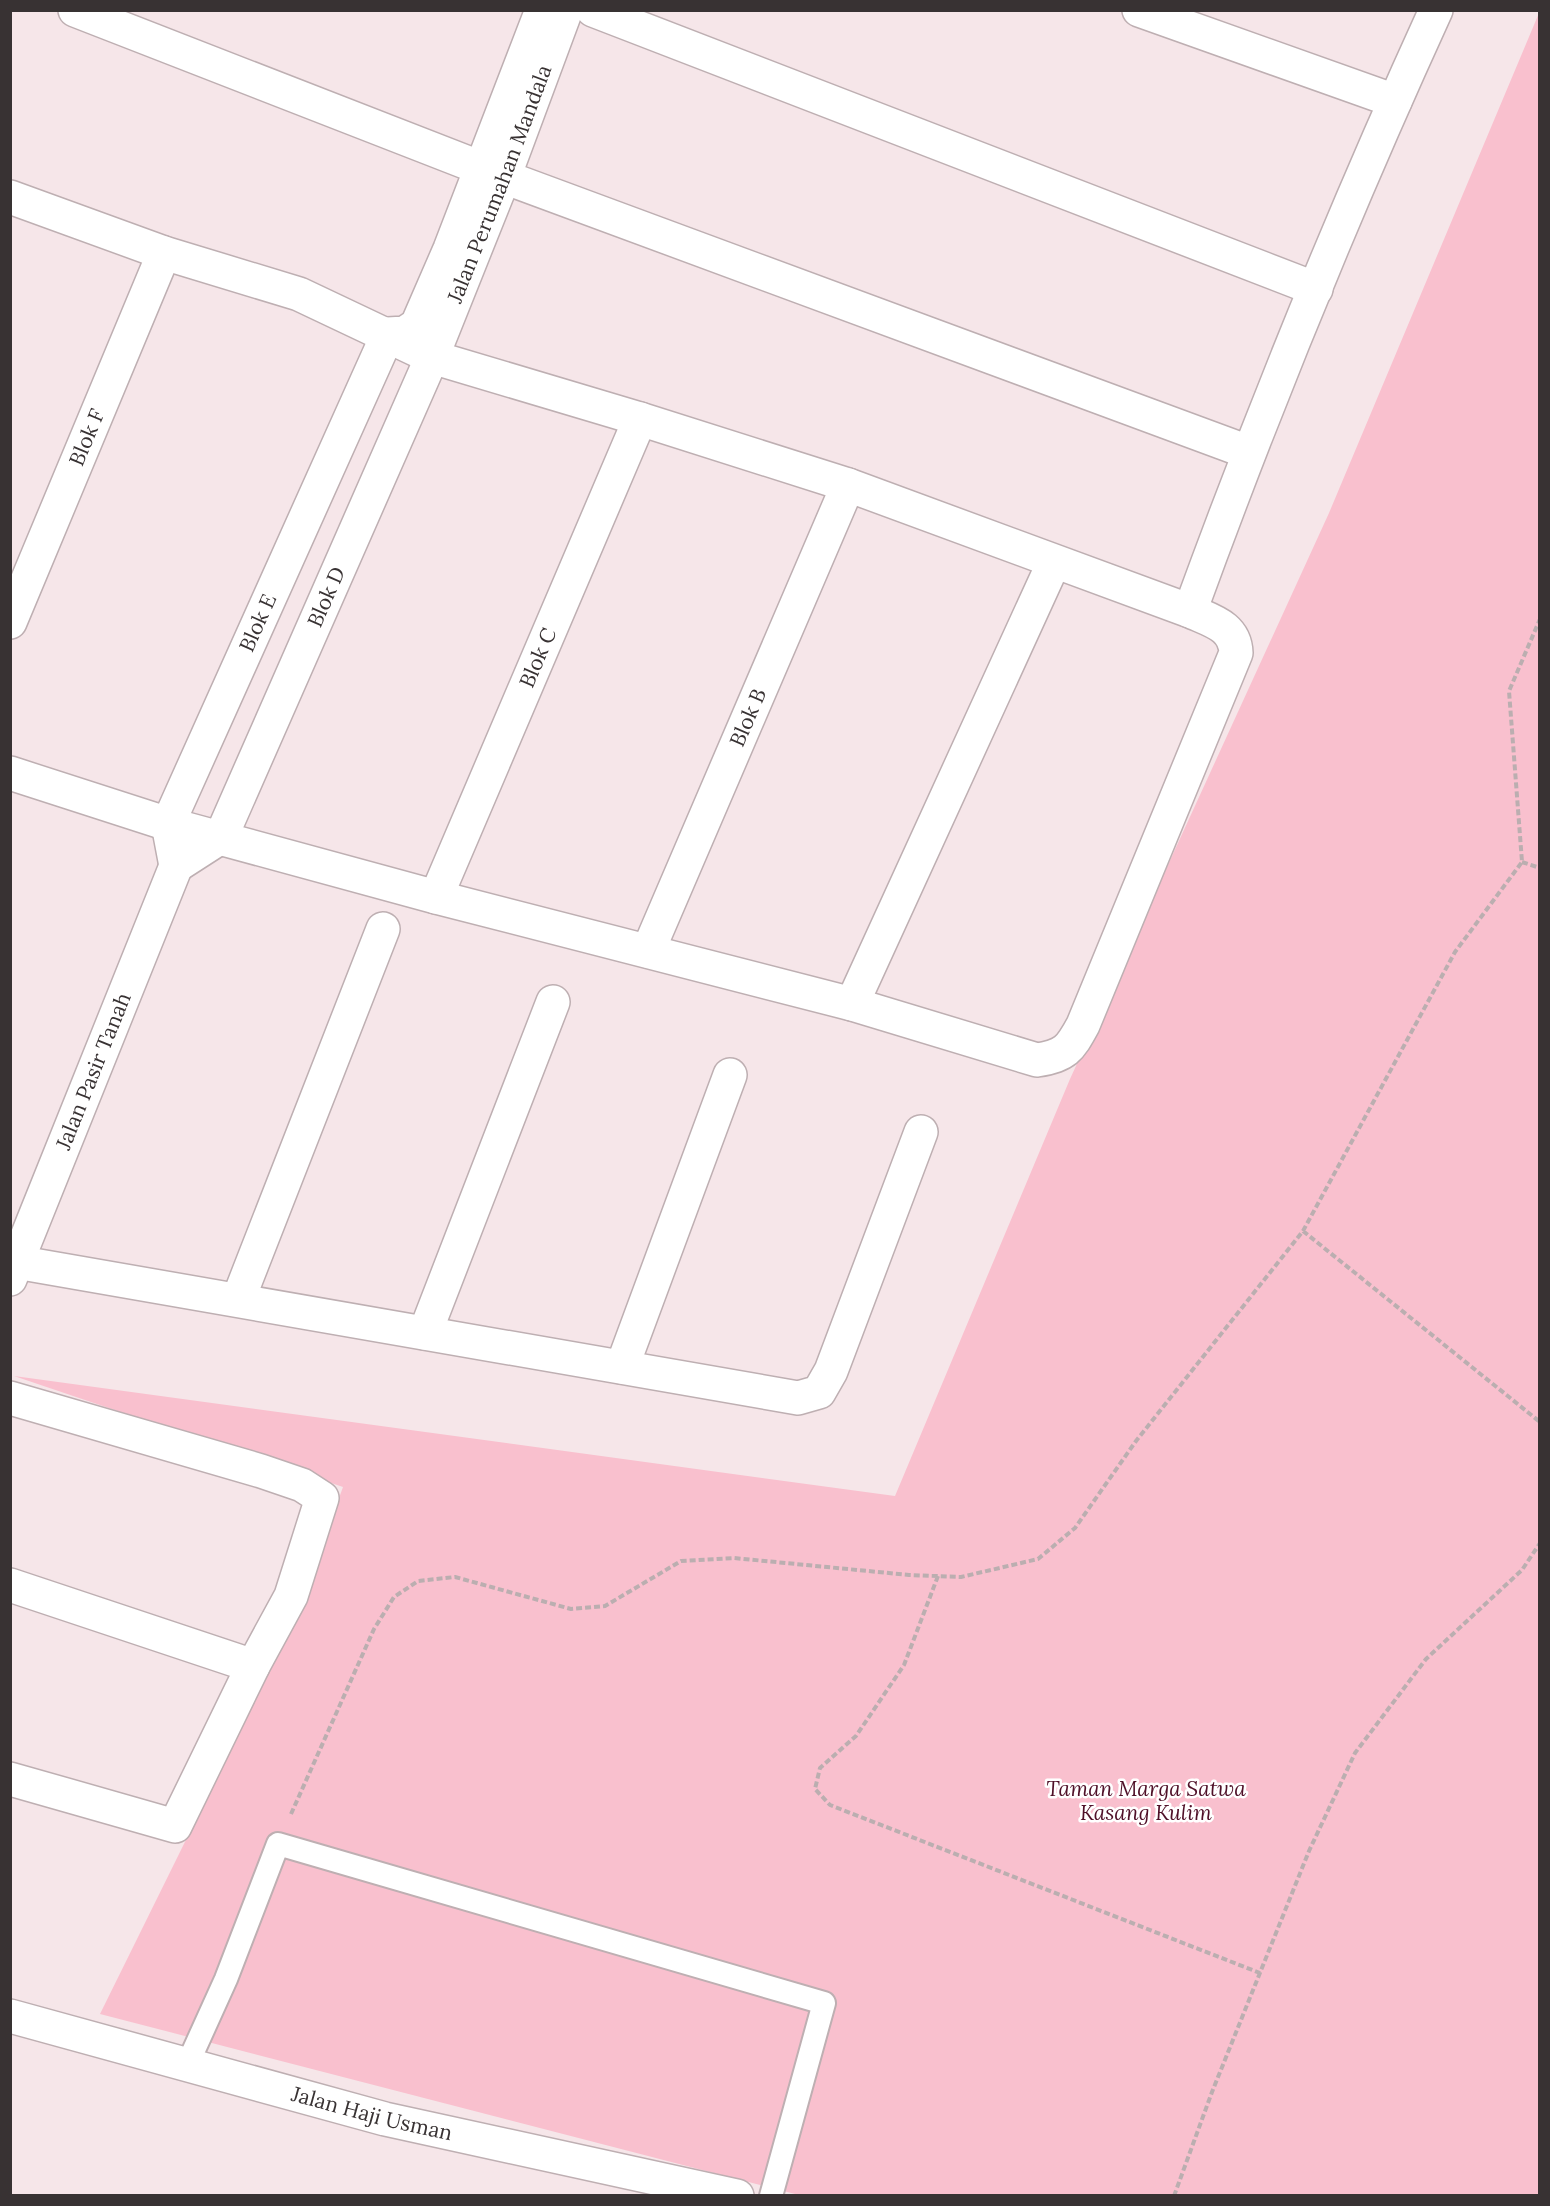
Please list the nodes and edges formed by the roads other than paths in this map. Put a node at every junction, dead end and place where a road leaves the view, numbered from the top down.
1 (75, 10) edge
2 (542, 10) edge
3 (566, 10) edge
4 (593, 10) edge
5 (1139, 10) edge
6 (1436, 10) edge
7 (1395, 101) junction
8 (492, 172) junction
9 (10, 197) edge
10 (164, 253) junction
11 (1316, 289) junction
12 (388, 334) junction
13 (432, 357) junction
14 (640, 419) junction
15 (1248, 452) junction
16 (848, 485) junction
17 (1054, 562) junction
18 (1190, 611) junction
19 (10, 622) edge
20 (10, 773) edge
21 (168, 824) junction
22 (221, 837) junction
23 (176, 866) junction
24 (436, 897) junction
25 (383, 929) dead end
26 (648, 951) junction
27 (554, 1002) dead end
28 (852, 1004) junction
29 (730, 1075) dead end
30 (921, 1132) dead end
31 (13, 1270) edge
32 (238, 1300) junction
33 (425, 1333) junction
34 (622, 1367) junction
35 (10, 1398) edge
36 (10, 1586) edge
37 (253, 1666) junction
38 (10, 1779) edge
39 (10, 2016) edge
40 (188, 2063) junction
41 (737, 2196) edge
42 (771, 2196) edge

1 - 8 street
2 - 8 street
3 - 8 street, Jalan Perumahan Mandala
4 - 11 street
5 - 7 street
6 - 7 street
7 - 11 street
8 - 12 street
8 - 13 street, Jalan Perumahan Mandala
8 - 15 street
9 - 10 street
10 - 12 street
10 - 19 street, Blok F
11 - 15 street
12 - 13 street
12 - 21 street, Blok E
13 - 14 street
13 - 22 street, Blok D
14 - 16 street
14 - 24 street, Blok C
15 - 18 street
16 - 17 street
16 - 26 street, Blok B
17 - 18 street
17 - 28 street
18 - 28 street
20 - 21 street
21 - 22 street
21 - 23 street
22 - 23 street
22 - 24 street
23 - 31 street, Jalan Pasir Tanah
24 - 26 street
25 - 32 street
26 - 28 street
27 - 33 street
29 - 34 street
30 - 34 street
31 - 32 street
32 - 33 street
33 - 34 street
35 - 37 street
36 - 37 street
37 - 38 street
39 - 40 street, Jalan Haji Usman
40 - 41 street, Jalan Haji Usman
40 - 42 lane

